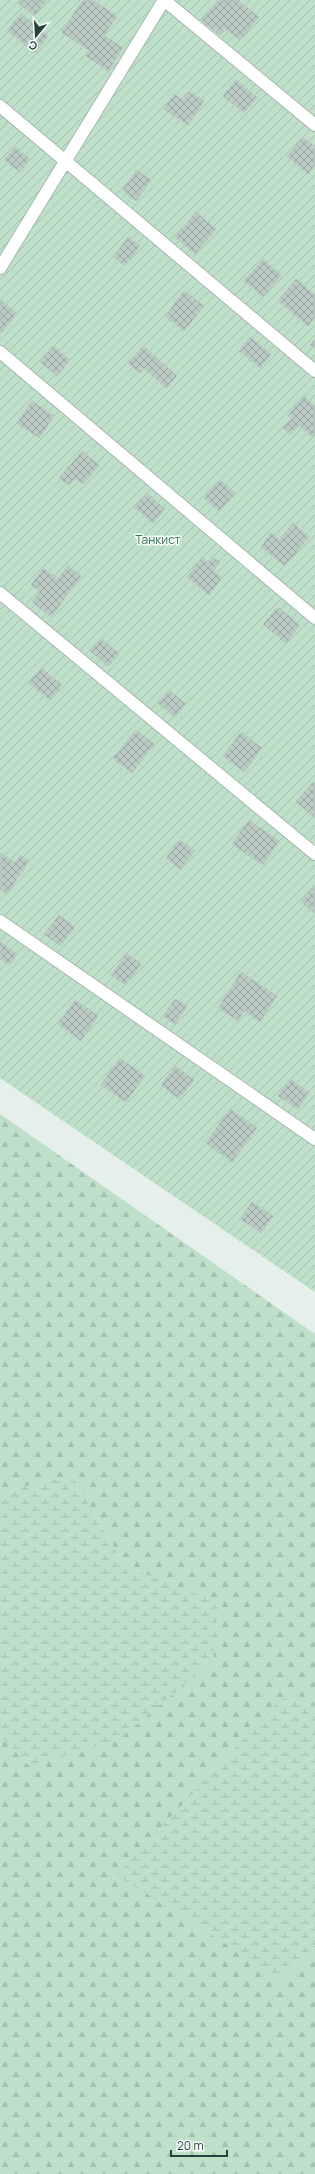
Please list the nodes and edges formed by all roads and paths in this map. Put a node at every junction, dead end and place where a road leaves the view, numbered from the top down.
1 (164, 0) edge
2 (0, 106) edge
3 (315, 124) edge
4 (66, 162) junction
5 (0, 268) edge
6 (0, 352) edge
7 (315, 371) edge
8 (0, 593) edge
9 (315, 618) edge
10 (315, 854) edge
11 (0, 921) edge
12 (315, 1139) edge

1 - 3 lane
1 - 4 lane
2 - 4 lane
4 - 5 lane
4 - 7 lane
6 - 9 lane
8 - 10 lane
11 - 12 lane

